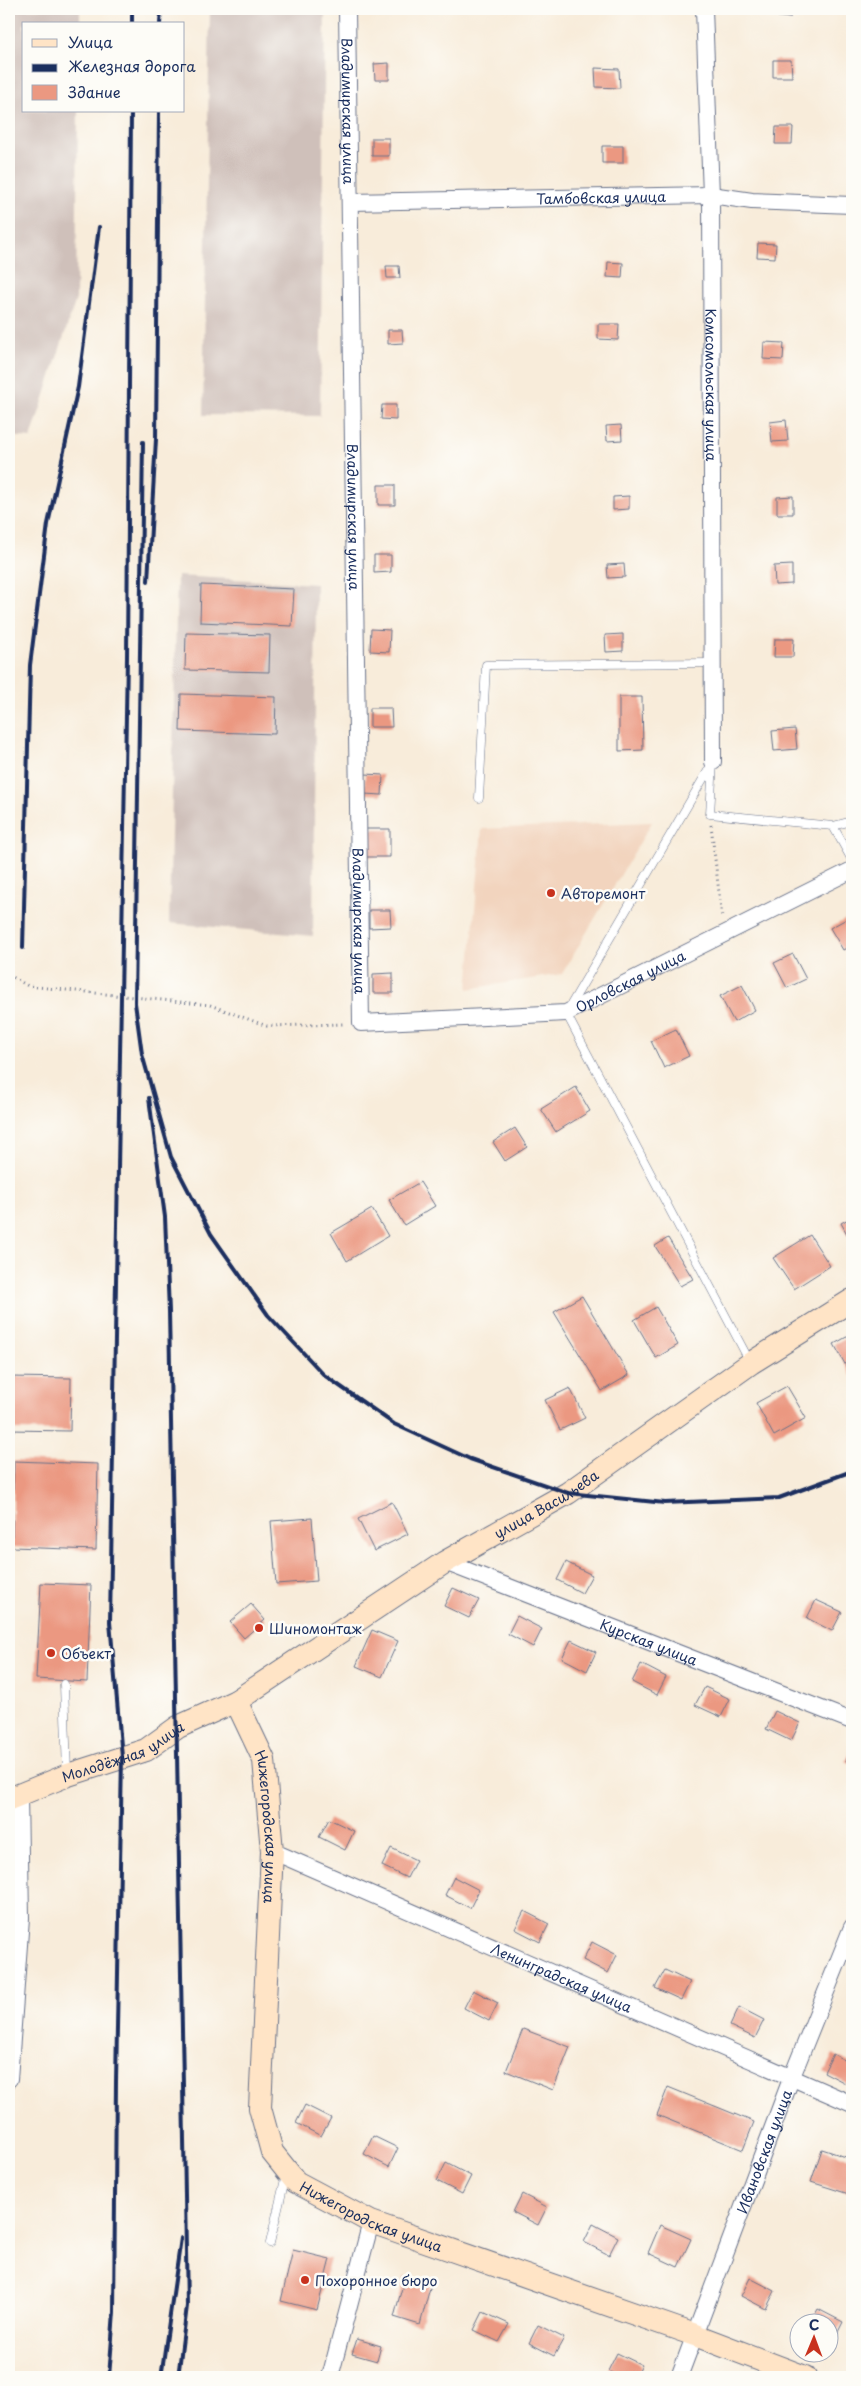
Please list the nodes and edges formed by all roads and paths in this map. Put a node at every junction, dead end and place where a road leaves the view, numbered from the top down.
1 (347, 9) edge
2 (704, 9) edge
3 (711, 195) junction
4 (350, 202) junction
5 (852, 205) edge
6 (712, 663) junction
7 (713, 762) junction
8 (479, 798) dead end
9 (710, 814) junction
10 (852, 820) edge
11 (834, 826) junction
12 (852, 860) edge
13 (852, 870) edge
14 (724, 936) junction
15 (9, 975) edge
16 (566, 1013) junction
17 (361, 1024) junction
18 (852, 1300) edge
19 (751, 1363) junction
20 (445, 1562) junction
21 (64, 1684) dead end
22 (236, 1702) junction
23 (852, 1721) edge
24 (68, 1775) junction
25 (14, 1796) edge
26 (272, 1851) junction
27 (852, 1927) edge
28 (9, 2079) edge
29 (790, 2079) junction
30 (852, 2104) edge
31 (287, 2171) junction
32 (371, 2222) junction
33 (270, 2243) dead end
34 (696, 2335) junction
35 (330, 2377) edge
36 (679, 2377) edge
37 (805, 2377) edge

1 - 4 street, Владимирская улица
2 - 3 street, Комсомольская улица
3 - 4 street, Тамбовская улица
3 - 5 street, Тамбовская улица
3 - 6 street, Комсомольская улица
4 - 17 street, Владимирская улица
6 - 7 street, Комсомольская улица
6 - 8 lane
7 - 9 lane
7 - 16 lane
9 - 11 lane
9 - 14 path
10 - 11 lane
11 - 12 lane
13 - 14 street, Орловская улица
14 - 16 street, Орловская улица
15 - 17 path
16 - 17 street, Орловская улица
16 - 19 lane
18 - 19 main road, улица Васильева
19 - 20 main road, улица Васильева
20 - 22 main road, улица Васильева
20 - 23 street, Курская улица
21 - 24 lane
22 - 24 main road, Молодёжная улица
22 - 26 main road, Нижегородская улица
24 - 25 main road, Молодёжная улица
25 - 28 street
26 - 29 street, Ленинградская улица
26 - 31 main road, Нижегородская улица
27 - 29 street, Ивановская улица
29 - 30 street, Ленинградская улица
29 - 34 street, Ивановская улица
31 - 32 main road, Нижегородская улица
31 - 33 lane
32 - 34 main road, Нижегородская улица
32 - 35 street
34 - 36 street, Ивановская улица
34 - 37 main road, Нижегородская улица

